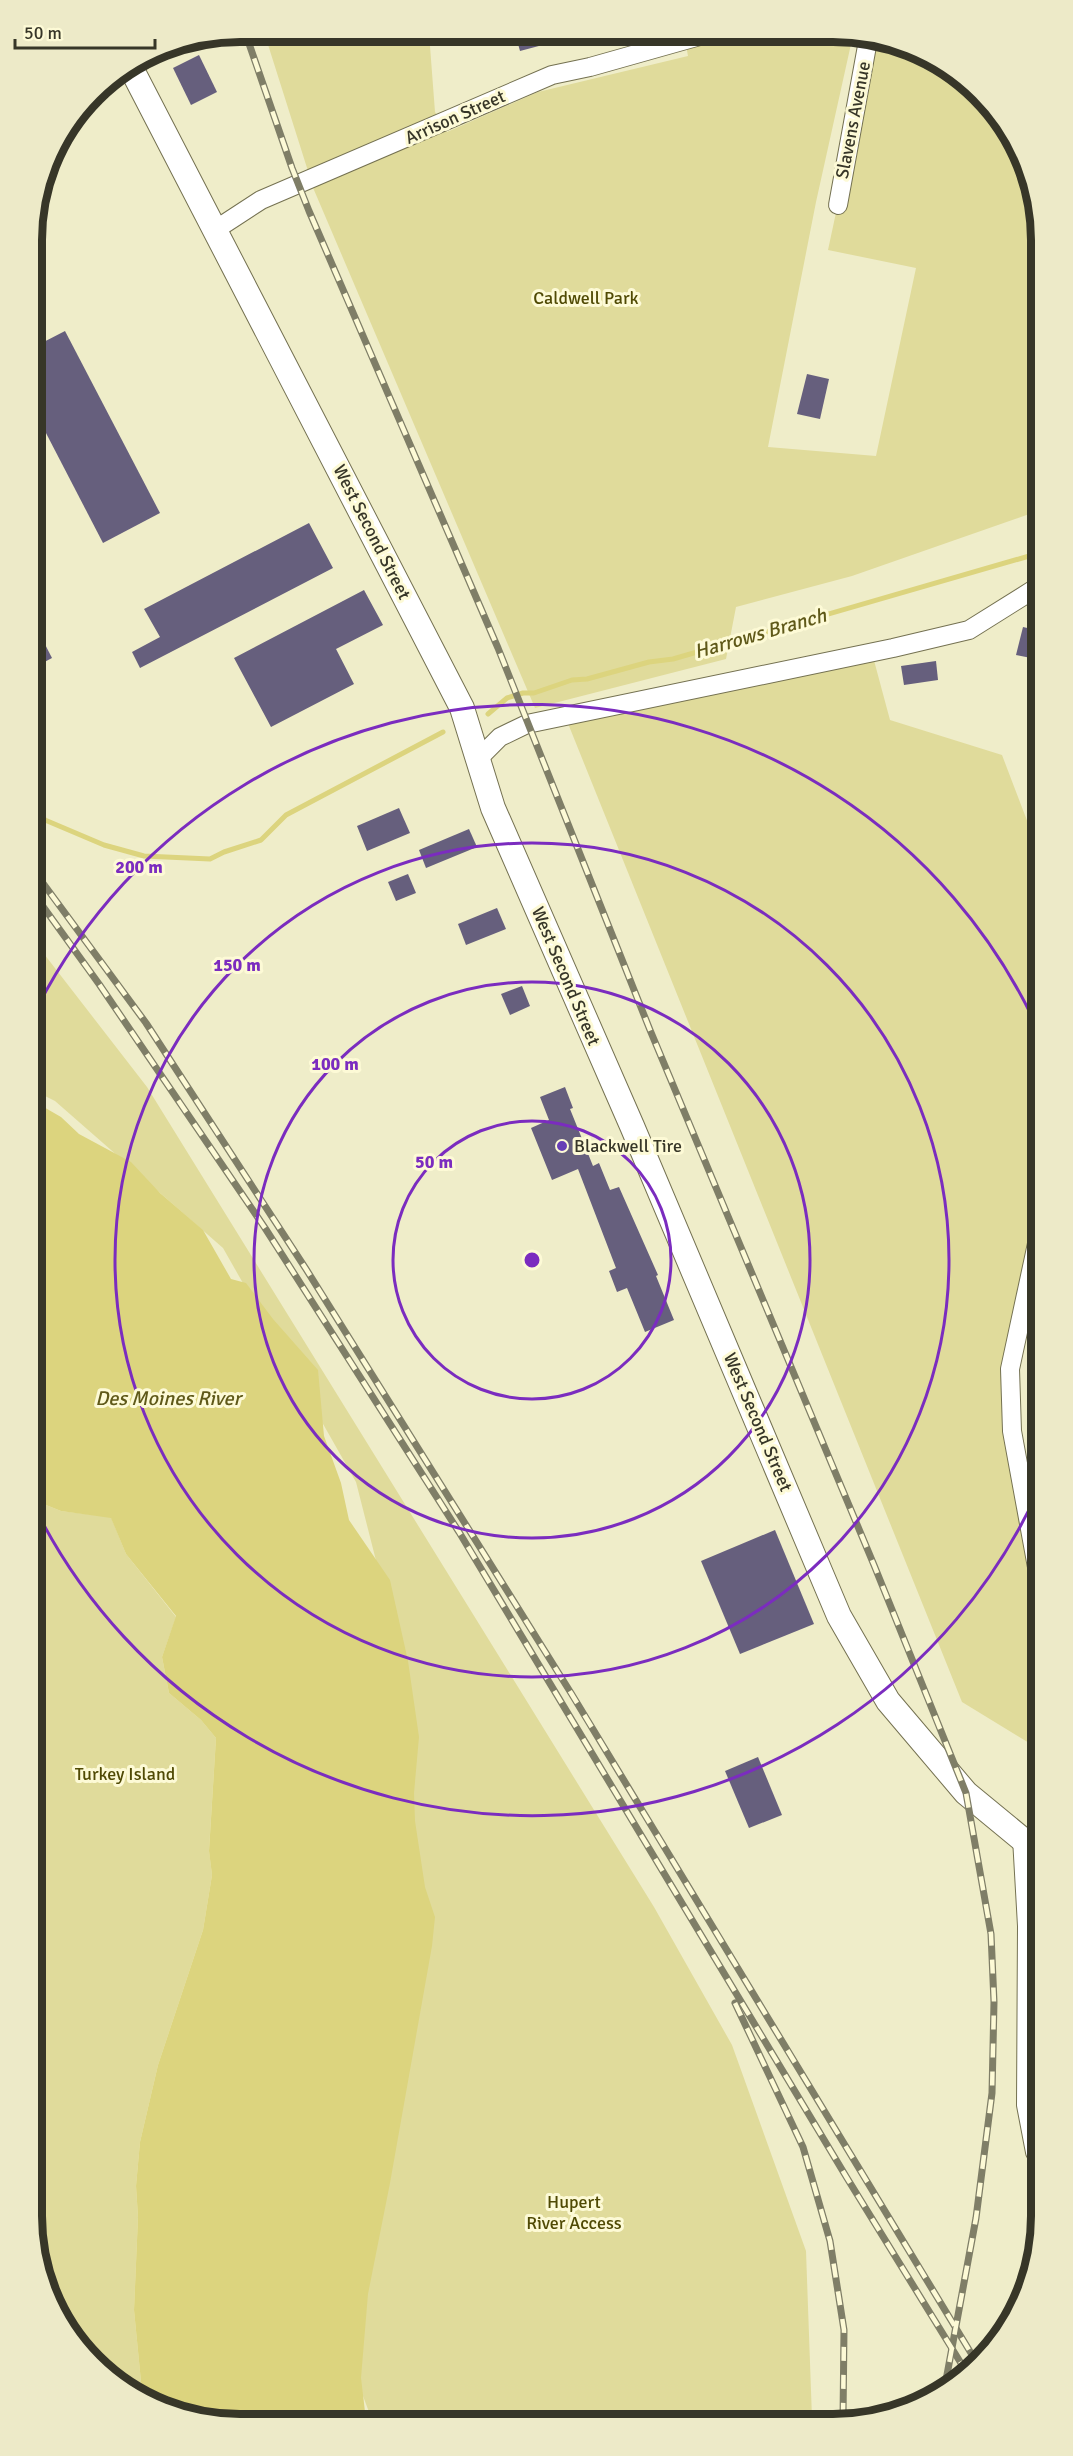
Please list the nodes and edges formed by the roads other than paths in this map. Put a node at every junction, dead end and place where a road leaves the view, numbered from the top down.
1 (663, 42) edge
2 (867, 45) edge
3 (134, 74) edge
4 (838, 205) dead end
5 (215, 230) junction
6 (1031, 591) edge
7 (478, 759) junction
8 (1031, 1273) edge
9 (1031, 1534) edge
10 (1031, 1846) edge
11 (1031, 2131) edge

1 - 5 street, Arrison Street
2 - 4 street, Slavens Avenue
3 - 5 main road, West Second Street
5 - 7 main road, West Second Street
6 - 7 street
7 - 10 main road, West Second Street
8 - 9 street
10 - 11 street

